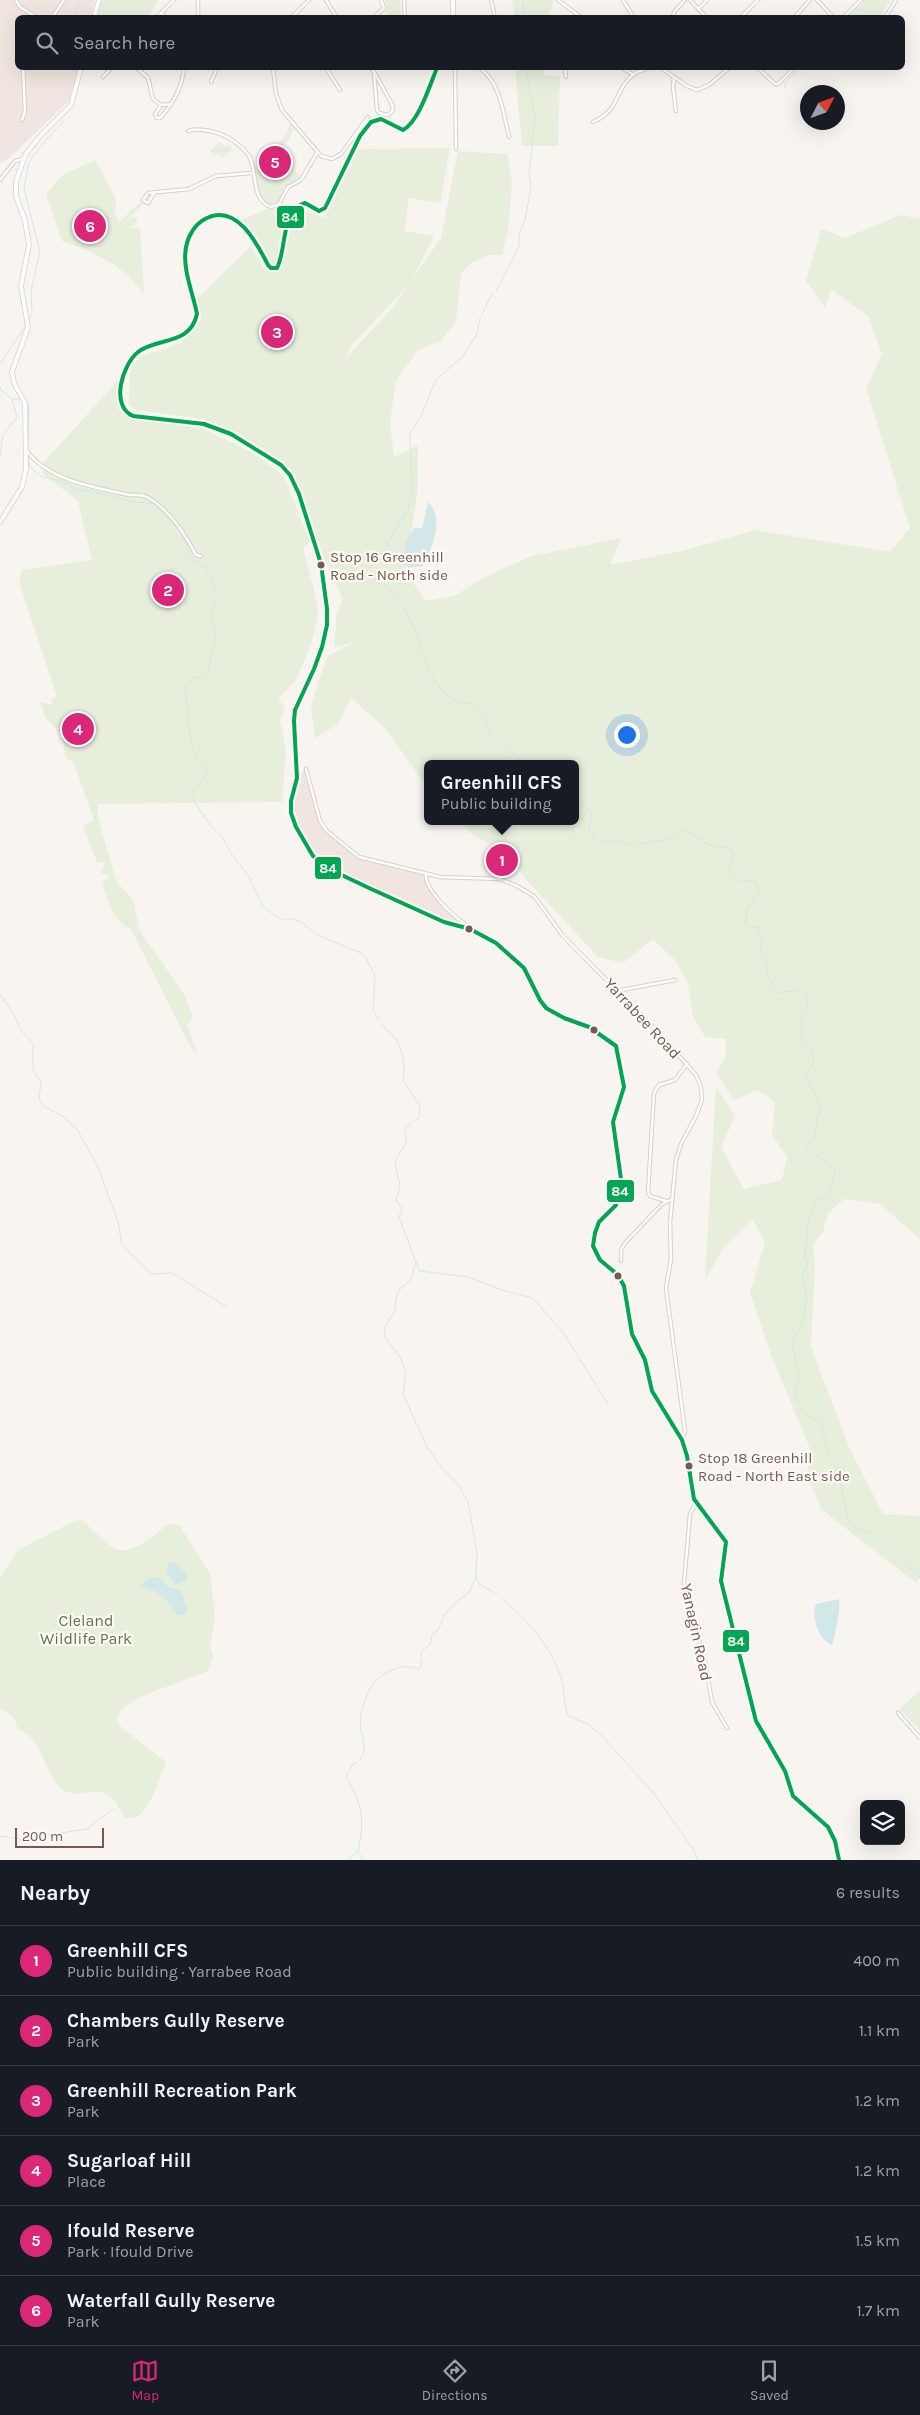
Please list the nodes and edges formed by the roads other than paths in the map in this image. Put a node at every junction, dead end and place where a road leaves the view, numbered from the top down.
1 (16, 0) edge
2 (64, 0) edge
3 (99, 0) edge
4 (174, 0) edge
5 (198, 0) edge
6 (309, 0) edge
7 (326, 0) edge
8 (381, 0) edge
9 (404, 0) edge
10 (453, 0) edge
11 (491, 0) edge
12 (558, 0) edge
13 (622, 0) edge
14 (685, 0) edge
15 (690, 0) edge
16 (707, 0) edge
17 (758, 0) edge
18 (810, 0) edge
19 (817, 0) edge
20 (861, 0) edge
21 (896, 0) edge
22 (698, 8) junction
23 (162, 13) joint
24 (34, 15) edge
25 (54, 15) edge
26 (95, 15) edge
27 (160, 15) edge
28 (198, 15) edge
29 (294, 15) edge
30 (335, 15) edge
31 (376, 15) edge
32 (405, 15) edge
33 (453, 15) edge
34 (494, 15) edge
35 (578, 15) edge
36 (632, 15) edge
37 (673, 15) edge
38 (704, 15) edge
39 (743, 15) edge
40 (797, 15) edge
41 (831, 15) edge
42 (846, 15) edge
43 (887, 15) edge
44 (23, 70) edge
45 (81, 70) edge
46 (109, 70) edge
47 (139, 70) edge
48 (184, 70) edge
49 (216, 70) edge
50 (273, 70) edge
51 (327, 70) edge
52 (436, 70) edge
53 (455, 70) edge
54 (482, 70) edge
55 (565, 70) edge
56 (625, 70) edge
57 (645, 70) edge
58 (665, 70) edge
59 (727, 70) edge
60 (760, 70) edge
61 (792, 70) edge
62 (374, 72) joint
63 (634, 75) junction
64 (103, 77) dead end
65 (566, 77) dead end
66 (674, 77) junction
67 (211, 82) dead end
68 (340, 90) dead end
69 (172, 104) junction
70 (161, 105) junction
71 (676, 111) dead end
72 (368, 117) dead end
73 (22, 120) dead end
74 (593, 122) dead end
75 (188, 131) dead end
76 (509, 136) dead end
77 (456, 150) dead end
78 (317, 152) junction
79 (23, 159) junction
80 (252, 173) junction
81 (0, 180) edge
82 (154, 193) junction
83 (25, 448) junction
84 (0, 522) edge
85 (201, 556) dead end
86 (306, 769) dead end
87 (426, 874) junction
88 (465, 927) junction
89 (675, 980) dead end
90 (616, 991) junction
91 (687, 1064) junction
92 (672, 1199) junction
93 (666, 1201) junction
94 (621, 1261) dead end
95 (682, 1440) junction
96 (696, 1503) junction
97 (898, 1713) dead end
98 (727, 1728) dead end
99 (920, 1738) edge
100 (838, 1860) edge

1 - 24 street
2 - 25 street
3 - 26 main road
4 - 23 street
5 - 28 street
6 - 29 street
7 - 30 street
8 - 31 street
9 - 32 street
10 - 33 main road
11 - 34 street
12 - 35 street
13 - 36 street
14 - 37 street
15 - 22 street
16 - 22 street
17 - 39 street
18 - 40 street
19 - 41 street
20 - 42 street
21 - 43 street
22 - 38 street
23 - 27 street
44 - 73 street
45 - 79 main road
46 - 64 street
47 - 70 street
48 - 69 street
49 - 67 street
50 - 78 street
51 - 68 street
52 - 88 main road
53 - 77 street
54 - 76 street
55 - 65 street
56 - 63 street
57 - 63 street
58 - 66 street
59 - 66 street
60 - 61 street
62 - 62 street
63 - 74 street
66 - 71 street
69 - 70 street
69 - 70 street
72 - 78 street
75 - 80 street
78 - 80 street
79 - 81 street
79 - 83 main road
80 - 82 street
82 - 82 street
83 - 84 main road
83 - 85 street
86 - 87 street, Yarrabee Road
87 - 88 street
87 - 90 street, Yarrabee Road
88 - 95 main road
89 - 90 street
90 - 91 street, Yarrabee Road
91 - 92 street, Yarrabee Road
91 - 93 street
92 - 93 street
92 - 95 street, Yarrabee Road
93 - 94 street
95 - 96 main road
96 - 98 street, Yanagin Road
96 - 100 main road
97 - 99 street

